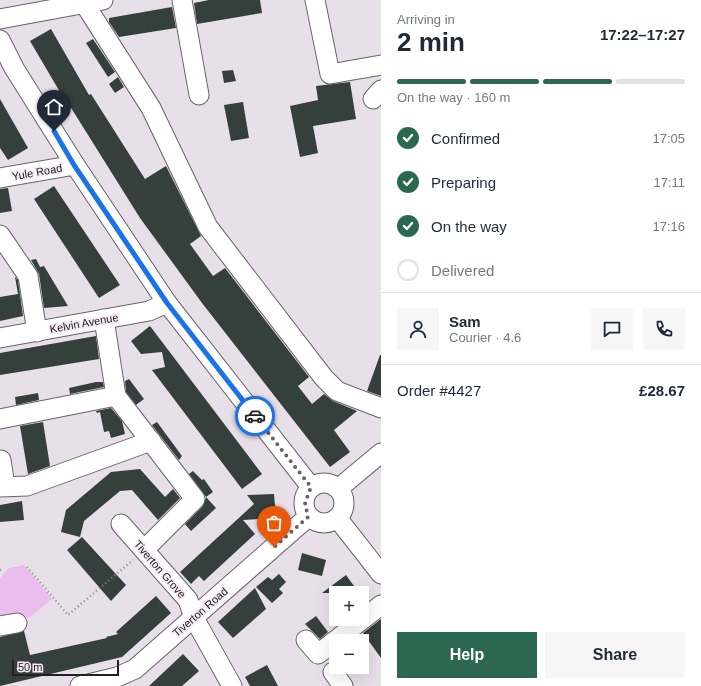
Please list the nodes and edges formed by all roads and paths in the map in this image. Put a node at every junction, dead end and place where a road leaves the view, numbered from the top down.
1 (103, 0) edge
2 (182, 0) edge
3 (315, 0) edge
4 (75, 3) edge
5 (0, 19) edge
6 (0, 40) edge
7 (381, 65) edge
8 (199, 95) dead end
9 (74, 165) junction
10 (0, 178) edge
11 (0, 235) edge
12 (7, 258) edge
13 (167, 303) junction
14 (104, 319) junction
15 (36, 332) junction
16 (0, 338) edge
17 (116, 396) junction
18 (381, 408) edge
19 (0, 419) edge
20 (151, 441) junction
21 (0, 460) edge
22 (377, 462) edge
23 (2, 486) edge
24 (311, 487) junction
25 (339, 488) junction
26 (308, 517) junction
27 (338, 519) junction
28 (121, 524) dead end
29 (144, 550) junction
30 (26, 567) dead end
31 (381, 574) edge
32 (381, 605) edge
33 (194, 618) junction
34 (306, 640) dead end
35 (92, 685) edge
36 (232, 686) edge

1 - 4 street
2 - 8 street
3 - 7 street
4 - 5 street
4 - 18 street
6 - 9 street
9 - 10 street, Yule Road
9 - 13 street
11 - 12 street
12 - 15 street
13 - 14 street, Kelvin Avenue
13 - 24 street
14 - 15 street, Kelvin Avenue
14 - 17 street
15 - 16 street, Kelvin Avenue
17 - 19 street
17 - 20 street
20 - 23 street
20 - 29 street
21 - 23 street
22 - 25 street
24 - 25 street
24 - 26 street
25 - 27 street
26 - 27 street
26 - 33 street, Tiverton Road
27 - 31 street
28 - 29 street, Tiverton Grove
29 - 30 path
29 - 33 street, Tiverton Grove
32 - 34 street
33 - 35 street, Tiverton Road
33 - 36 street, Tiverton Grove

